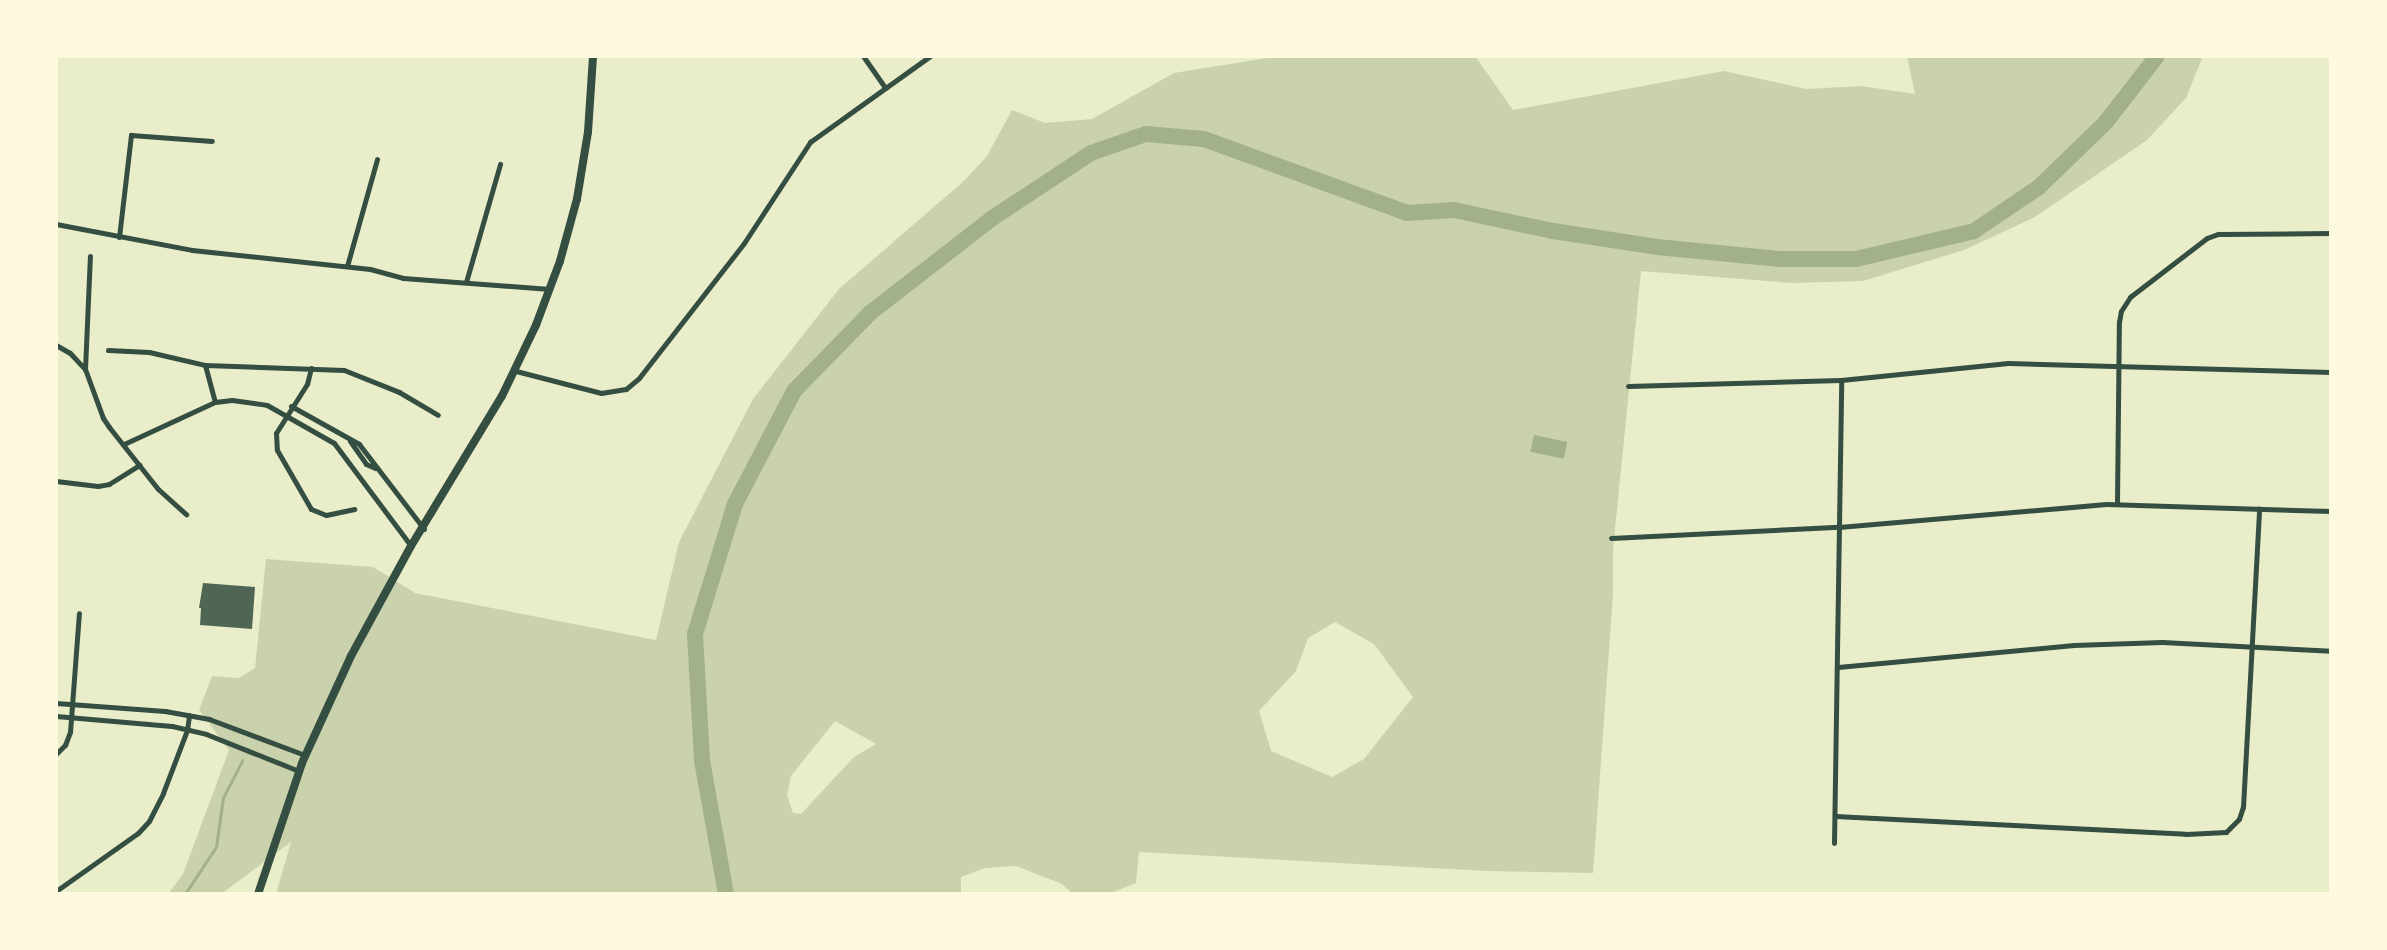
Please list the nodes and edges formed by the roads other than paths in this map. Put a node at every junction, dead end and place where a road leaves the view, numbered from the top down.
1 (593, 56) edge
2 (863, 56) edge
3 (930, 56) edge
4 (885, 88) junction
5 (212, 141) dead end
6 (377, 159) dead end
7 (499, 164) dead end
8 (56, 224) edge
9 (2331, 233) edge
10 (119, 237) junction
11 (90, 256) dead end
12 (346, 266) junction
13 (466, 282) junction
14 (550, 289) junction
15 (56, 345) edge
16 (108, 350) dead end
17 (2120, 364) junction
18 (205, 365) junction
19 (311, 368) junction
20 (85, 369) junction
21 (516, 371) junction
22 (2331, 372) edge
23 (1841, 380) junction
24 (1629, 386) dead end
25 (215, 402) junction
26 (291, 406) junction
27 (285, 414) junction
28 (438, 415) dead end
29 (124, 444) junction
30 (140, 465) junction
31 (56, 481) edge
32 (2117, 503) junction
33 (2259, 508) junction
34 (354, 509) dead end
35 (2331, 511) edge
36 (186, 514) dead end
37 (1839, 527) junction
38 (424, 529) junction
39 (1611, 538) dead end
40 (411, 546) junction
41 (79, 613) dead end
42 (2249, 646) junction
43 (2331, 651) edge
44 (1838, 667) junction
45 (56, 702) edge
46 (72, 704) junction
47 (189, 715) junction
48 (56, 716) edge
49 (71, 718) junction
50 (187, 730) junction
51 (56, 754) edge
52 (305, 755) junction
53 (299, 771) junction
54 (1835, 816) junction
55 (1834, 843) dead end
56 (56, 891) edge
57 (258, 894) edge

1 - 14 main road
2 - 4 street
3 - 4 street
4 - 21 street
5 - 10 street
6 - 12 street
7 - 13 street
8 - 10 street
9 - 17 street
10 - 12 street
11 - 20 street
12 - 13 street
13 - 14 street
14 - 21 main road
15 - 20 street
16 - 18 street
17 - 22 street
17 - 23 street
17 - 32 street
18 - 19 street
18 - 25 street
19 - 26 street
19 - 28 street
20 - 29 street
21 - 38 main road
23 - 24 street
23 - 37 street
25 - 27 street
25 - 29 street
26 - 27 street
26 - 38 street
27 - 34 street
27 - 40 street
29 - 30 street
30 - 31 street
30 - 36 street
32 - 33 street
32 - 37 street
33 - 35 street
33 - 42 street
37 - 39 street
37 - 44 street
38 - 40 main road
40 - 52 main road
41 - 46 street
42 - 43 street
42 - 44 street
42 - 54 street
44 - 54 street
45 - 46 street
46 - 47 street
46 - 49 street
47 - 50 street
47 - 52 street
48 - 49 street
49 - 50 street
49 - 51 street
50 - 53 street
50 - 56 street
52 - 53 main road
53 - 57 main road
54 - 55 street

